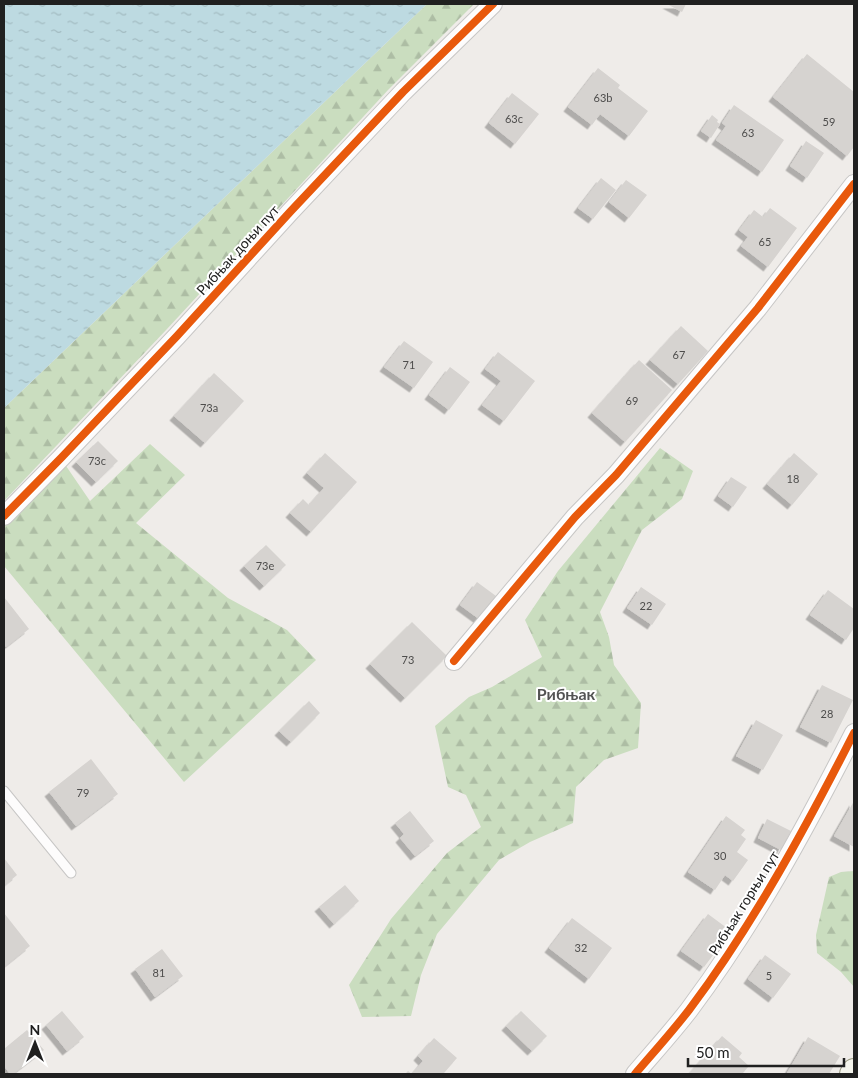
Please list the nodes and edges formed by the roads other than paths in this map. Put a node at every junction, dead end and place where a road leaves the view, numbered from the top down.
1 (493, 4) edge
2 (854, 184) edge
3 (4, 516) edge
4 (454, 661) dead end
5 (854, 733) edge
6 (4, 791) edge
7 (71, 873) dead end
8 (854, 1071) edge
9 (635, 1074) edge
10 (852, 1074) edge

1 - 3 street, Рибњак доњи пут
2 - 4 street
5 - 9 street, Рибњак горњи пут
6 - 7 lane
8 - 10 main road

